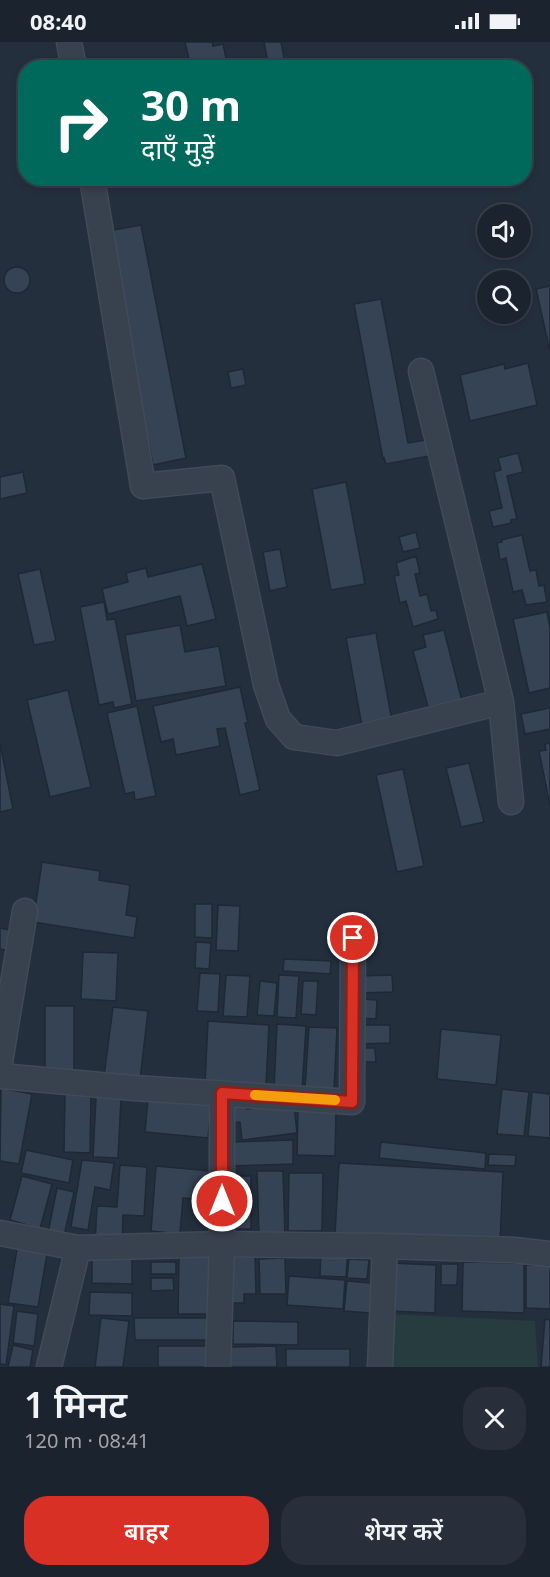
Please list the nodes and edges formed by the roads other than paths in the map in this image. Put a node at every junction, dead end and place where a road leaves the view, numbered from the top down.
1 (69, 42) edge
2 (72, 60) edge
3 (93, 186) edge
4 (421, 371) dead end
5 (501, 702) junction
6 (511, 802) dead end
7 (25, 911) dead end
8 (353, 938) dead end
9 (0, 1062) edge
10 (0, 1076) edge
11 (222, 1093) junction
12 (0, 1233) edge
13 (222, 1244) junction
14 (385, 1246) junction
15 (78, 1248) junction
16 (550, 1254) edge
17 (49, 1367) edge
18 (218, 1367) edge
19 (380, 1367) edge

1 - 2 street
3 - 5 street
4 - 5 street
5 - 6 street
7 - 9 street
8 - 11 street
10 - 11 street
11 - 13 street
12 - 15 street
13 - 14 street
13 - 15 street
13 - 18 street
14 - 16 street
14 - 19 street
15 - 17 street

